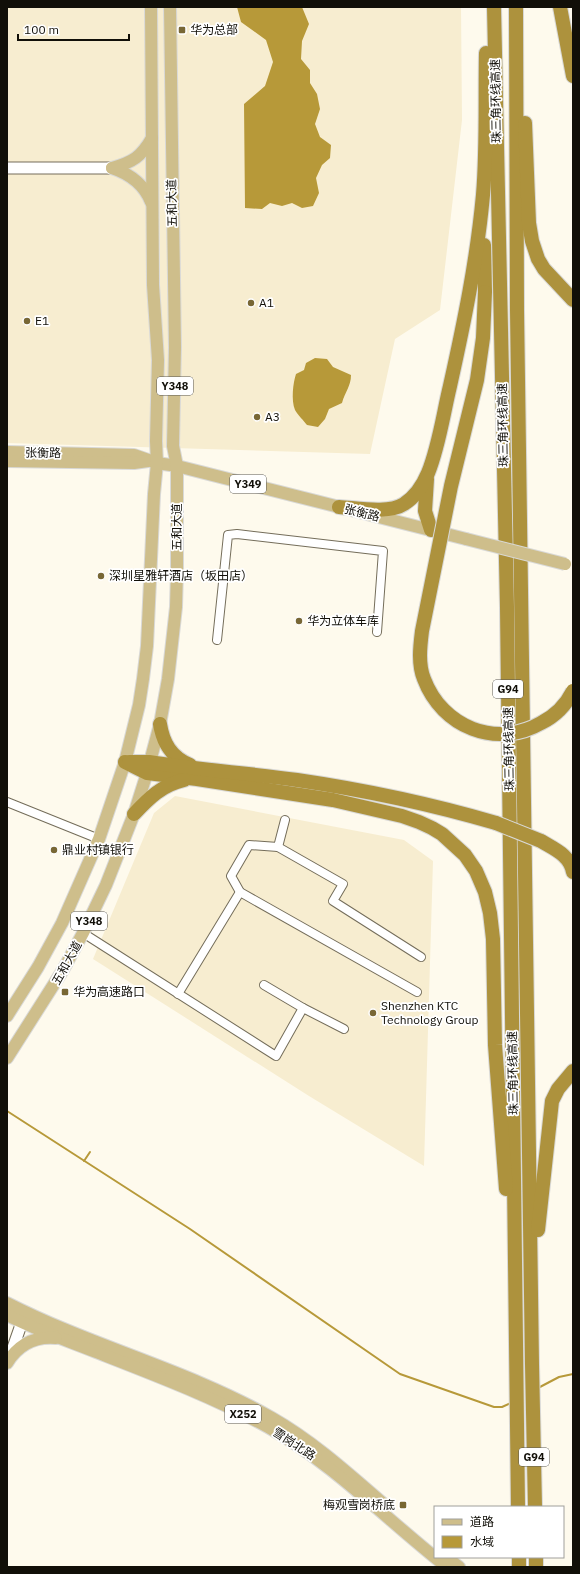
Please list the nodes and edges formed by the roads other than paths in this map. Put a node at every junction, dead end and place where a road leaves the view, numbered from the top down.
1 (151, 7) edge
2 (170, 7) edge
3 (487, 7) edge
4 (494, 7) edge
5 (516, 7) edge
6 (519, 7) edge
7 (560, 7) edge
8 (573, 76) edge
9 (152, 138) junction
10 (7, 168) edge
11 (112, 168) junction
12 (483, 195) junction
13 (152, 205) junction
14 (573, 300) edge
15 (7, 452) edge
16 (7, 461) edge
17 (154, 462) junction
18 (177, 466) junction
19 (427, 474) junction
20 (338, 507) junction
21 (431, 530) junction
22 (569, 565) edge
23 (377, 632) dead end
24 (217, 640) dead end
25 (573, 691) edge
26 (160, 724) junction
27 (124, 762) junction
28 (148, 768) junction
29 (198, 774) junction
30 (316, 790) junction
31 (7, 802) edge
32 (134, 814) junction
33 (286, 820) dead end
34 (99, 839) junction
35 (278, 847) junction
36 (573, 872) edge
37 (240, 892) junction
38 (83, 934) junction
39 (421, 957) dead end
40 (264, 985) dead end
41 (417, 992) dead end
42 (178, 994) junction
43 (303, 1008) junction
44 (7, 1016) edge
45 (344, 1029) dead end
46 (7, 1058) edge
47 (573, 1071) edge
48 (531, 1297) junction
49 (516, 1298) junction
50 (7, 1303) edge
51 (17, 1317) edge
52 (63, 1339) junction
53 (7, 1342) edge
54 (7, 1363) edge
55 (518, 1506) edge
56 (535, 1506) edge
57 (434, 1547) edge
58 (434, 1556) edge
59 (436, 1558) edge
60 (447, 1558) edge
61 (447, 1567) edge
62 (459, 1567) edge

1 - 9 main road, 五和大道 / Y348
2 - 18 main road, 五和大道 / Y348
3 - 12 highway
4 - 49 highway, 珠三角环线高速 / G94
5 - 48 highway, 珠三角环线高速 / G94
6 - 14 highway
7 - 8 highway
9 - 11 main road
9 - 13 main road, 五和大道 / Y348
10 - 11 street
11 - 13 main road
12 - 19 highway
12 - 25 highway, bridge
13 - 17 main road, 五和大道 / Y348
15 - 17 main road, 张衡路
16 - 17 main road, 张衡路 / Y349
17 - 18 main road, 张衡路 / Y349
17 - 27 main road, 五和大道 / Y348
18 - 20 main road, 张衡路 / Y349
18 - 26 main road, 五和大道 / Y348
19 - 20 highway
19 - 21 highway
20 - 21 main road, 张衡路 / Y349
21 - 22 main road, 张衡路 / Y349, bridge
23 - 24 street
26 - 28 main road, 五和大道 / Y348
26 - 29 highway
27 - 28 highway
27 - 34 main road, 五和大道 / Y348
28 - 29 highway
28 - 32 main road, 五和大道 / Y348
29 - 30 highway
29 - 32 highway
30 - 36 highway, bridge
30 - 49 highway
31 - 34 street
32 - 38 main road, 五和大道 / Y348
33 - 35 street
34 - 44 main road, 五和大道 / Y348
35 - 37 street
35 - 39 street
37 - 41 street
37 - 42 street
38 - 42 street
38 - 46 main road, 五和大道 / Y348
40 - 43 street
42 - 43 street
43 - 45 street
47 - 48 highway
48 - 56 highway, 珠三角环线高速 / G94
49 - 55 highway, 珠三角环线高速 / G94
50 - 51 main road, 雪岗北路 / X252
51 - 52 main road, 雪岗北路 / X252
51 - 53 street
51 - 54 street
51 - 57 main road, 雪岗北路 / X252
52 - 54 main road
52 - 58 main road, 雪岗北路 / X252
59 - 61 main road, 雪岗北路 / X252
60 - 62 main road

